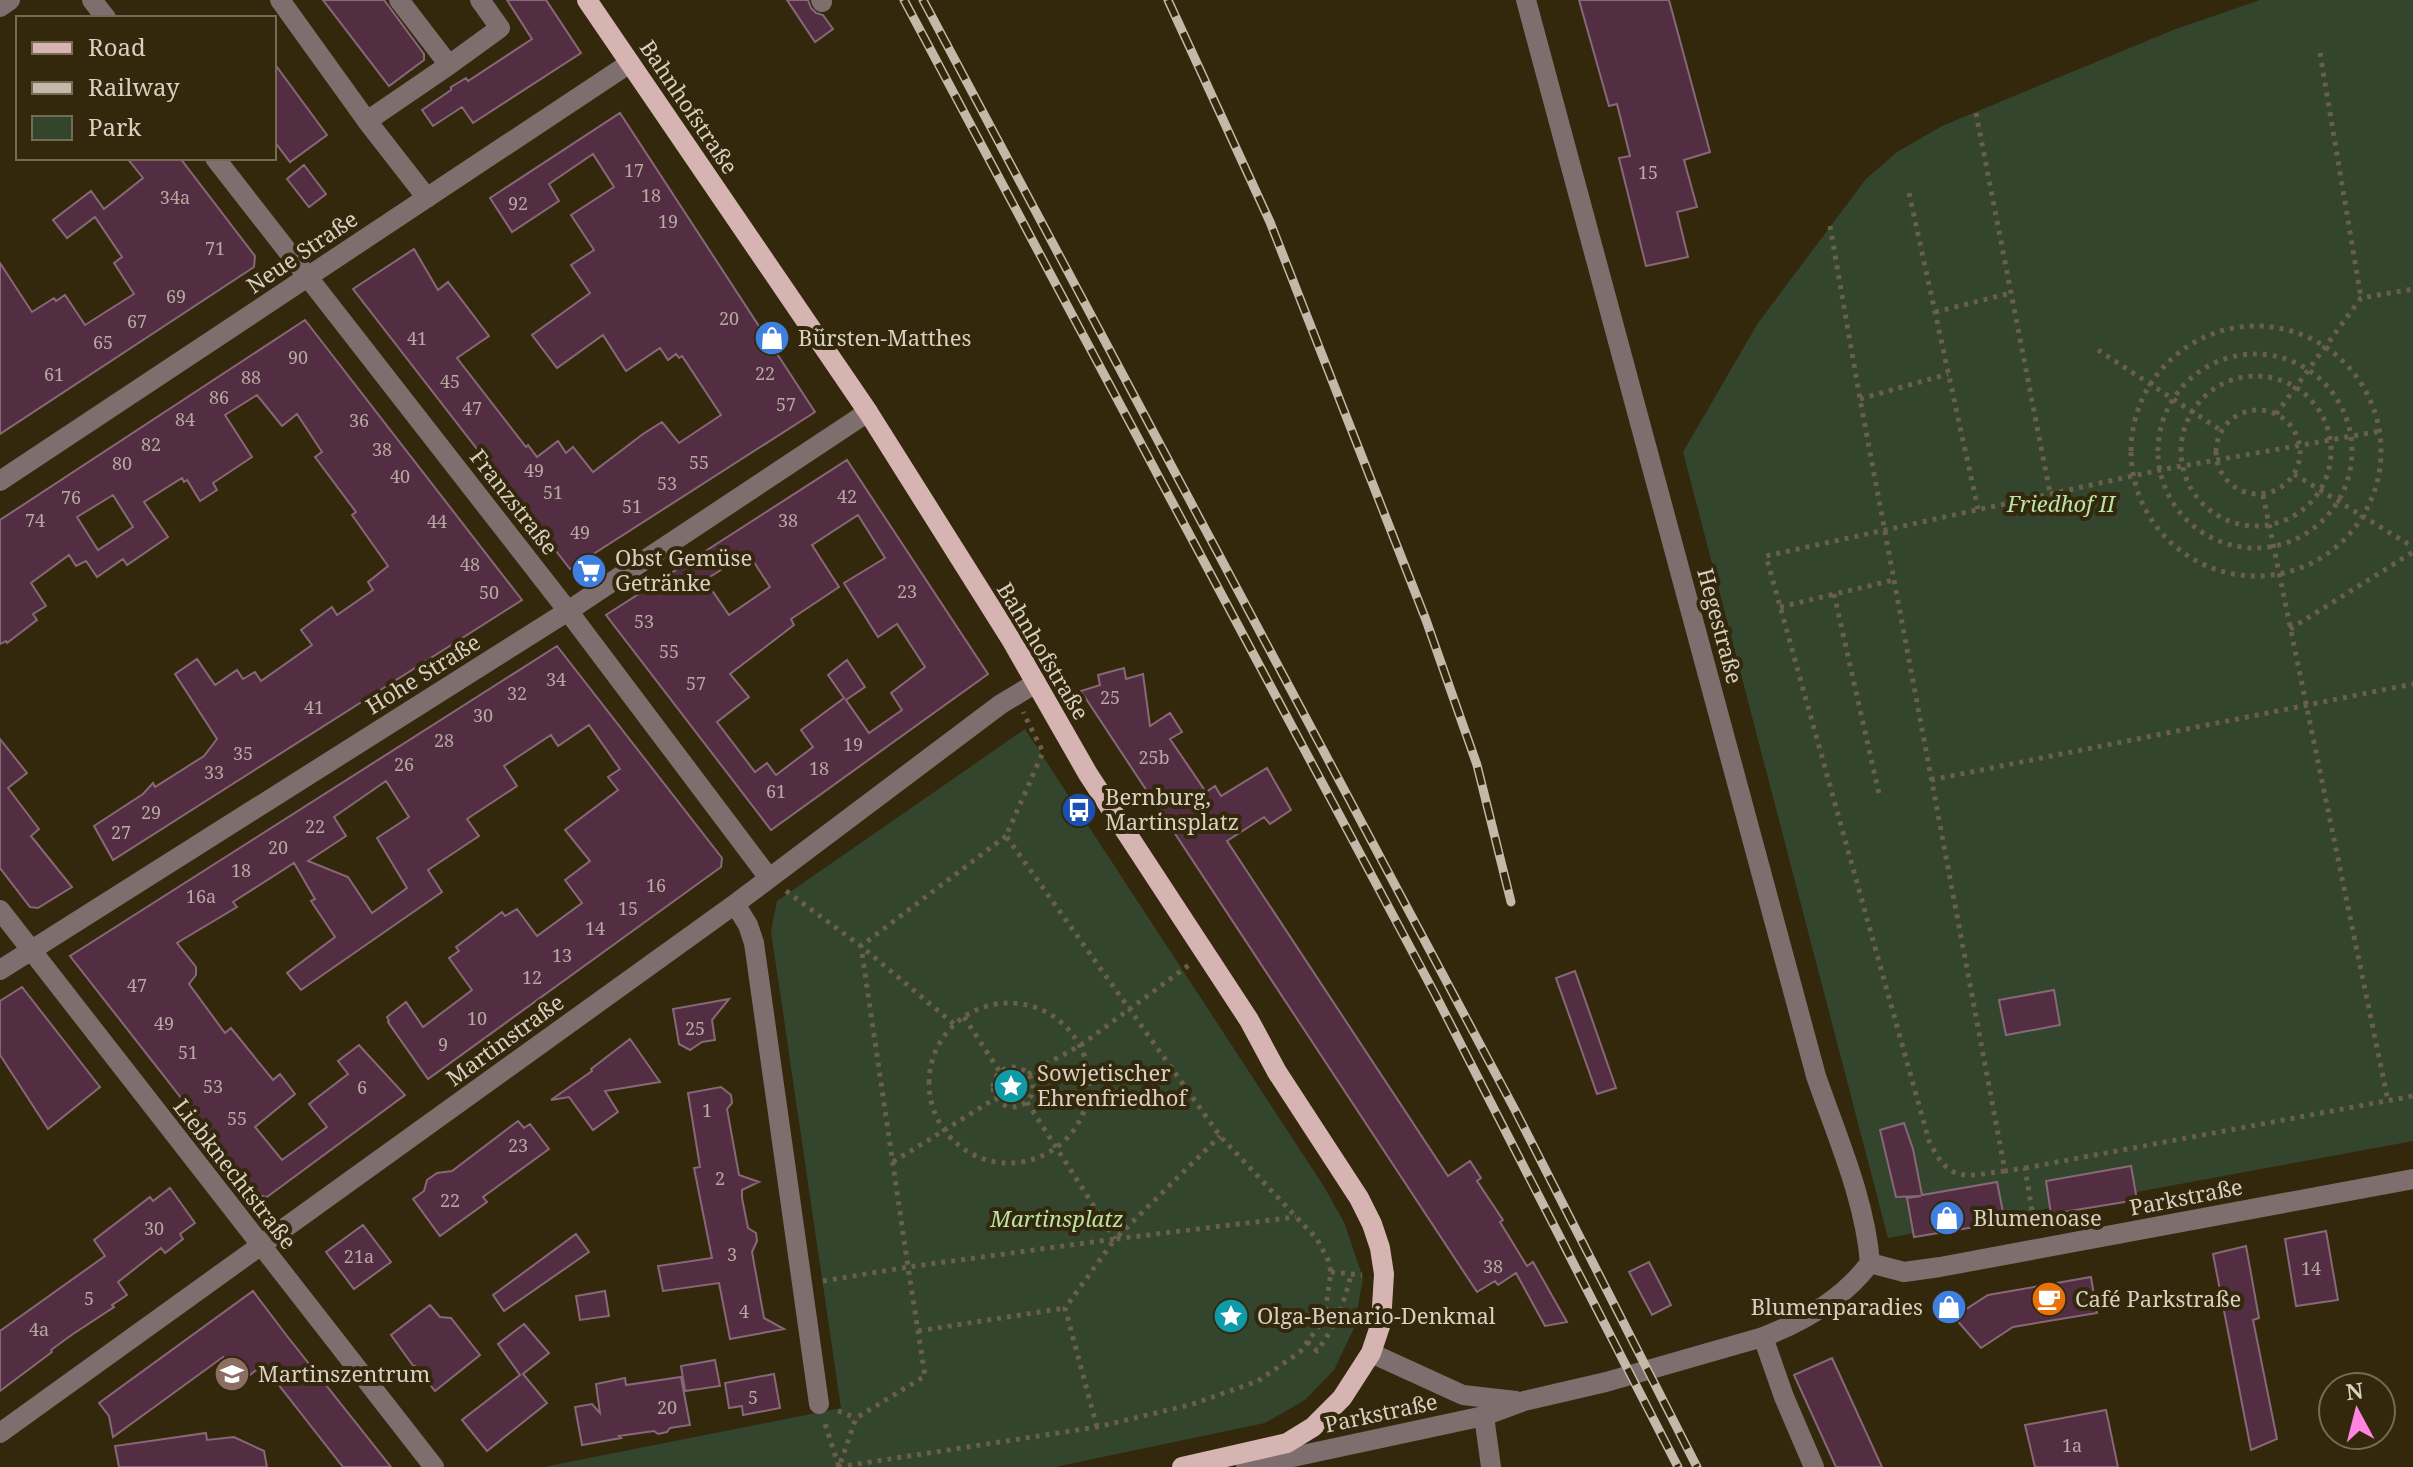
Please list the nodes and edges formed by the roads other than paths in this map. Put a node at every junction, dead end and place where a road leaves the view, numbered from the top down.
1 (10, 0) edge
2 (92, 0) edge
3 (280, 0) edge
4 (399, 0) edge
5 (480, 0) edge
6 (587, 0) edge
7 (1526, 0) edge
8 (0, 7) edge
9 (104, 16) edge
10 (630, 63) junction
11 (449, 65) junction
12 (367, 121) junction
13 (217, 160) edge
14 (427, 198) junction
15 (308, 277) junction
16 (868, 412) junction
17 (0, 481) edge
18 (568, 611) junction
19 (1036, 683) junction
20 (769, 878) junction
21 (735, 904) junction
22 (0, 910) edge
23 (32, 950) junction
24 (0, 970) edge
25 (2413, 1179) edge
26 (259, 1245) junction
27 (1870, 1263) junction
28 (1763, 1337) junction
29 (1371, 1353) junction
30 (1524, 1401) junction
31 (819, 1404) dead end
32 (1484, 1416) junction
33 (0, 1433) edge
34 (434, 1467) edge
35 (1182, 1467) edge
36 (1246, 1467) edge
37 (1491, 1467) edge
38 (1814, 1467) edge

1 - 8 street
2 - 9 street
3 - 12 street
4 - 11 street
5 - 11 street
6 - 10 main road, Bahnhofstraße
7 - 27 street, Hegestraße
10 - 14 street, Neue Straße
10 - 16 main road, Bahnhofstraße
11 - 12 street
12 - 14 street
13 - 15 street, Franzstraße
14 - 15 street, Neue Straße
15 - 17 street, Neue Straße
15 - 18 street, Franzstraße
16 - 18 street, Hohe Straße
16 - 19 main road, Bahnhofstraße
18 - 20 street, Franzstraße
18 - 23 street, Hohe Straße
19 - 20 street, Martinstraße
19 - 29 main road, Bahnhofstraße
20 - 21 street, Martinstraße
21 - 26 street, Martinstraße
21 - 31 street
22 - 23 street, Liebknechtstraße
23 - 24 street, Hohe Straße
23 - 26 street, Liebknechtstraße
25 - 27 street, Parkstraße
26 - 33 street, Martinstraße
26 - 34 street, Liebknechtstraße
27 - 28 street, Parkstraße
28 - 30 street, Parkstraße
28 - 38 street
29 - 30 street, Parkstraße
29 - 35 main road, Parkstraße
30 - 32 street, Parkstraße
32 - 36 street, Parkstraße
32 - 37 street

